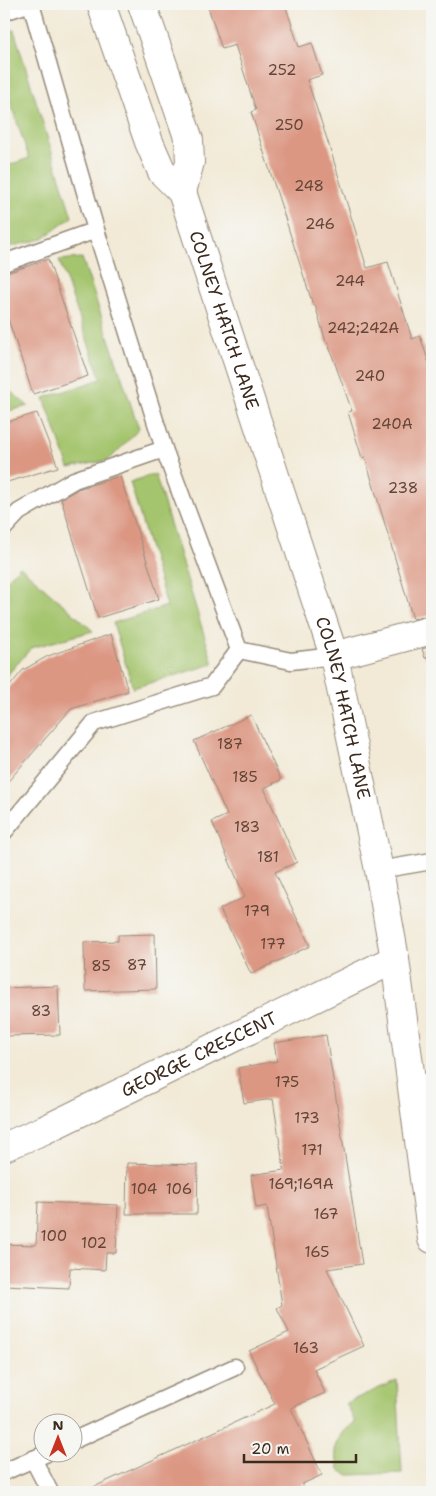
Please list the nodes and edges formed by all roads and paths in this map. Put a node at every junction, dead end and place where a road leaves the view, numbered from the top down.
1 (29, 4) edge
2 (101, 4) edge
3 (142, 4) edge
4 (4, 12) edge
5 (182, 192) junction
6 (96, 230) junction
7 (4, 263) edge
8 (164, 449) junction
9 (4, 528) edge
10 (432, 630) edge
11 (239, 650) junction
12 (334, 656) junction
13 (4, 832) edge
14 (432, 861) edge
15 (379, 870) junction
16 (395, 959) junction
17 (4, 1147) edge
18 (432, 1239) edge
19 (234, 1367) dead end
20 (82, 1436) edge
21 (32, 1459) edge
22 (41, 1464) edge
23 (4, 1472) edge
24 (50, 1492) edge

1 - 4 lane
1 - 6 lane
2 - 5 main road, COLNEY HATCH LANE
3 - 5 main road
5 - 12 main road, COLNEY HATCH LANE
6 - 7 lane
6 - 8 lane
8 - 9 lane
8 - 11 lane
10 - 12 main road
11 - 12 lane
11 - 13 lane
12 - 15 main road, COLNEY HATCH LANE
14 - 15 lane
15 - 16 main road, COLNEY HATCH LANE
16 - 17 main road, GEORGE CRESCENT
16 - 18 main road, COLNEY HATCH LANE
19 - 20 lane
21 - 23 lane
22 - 24 lane

